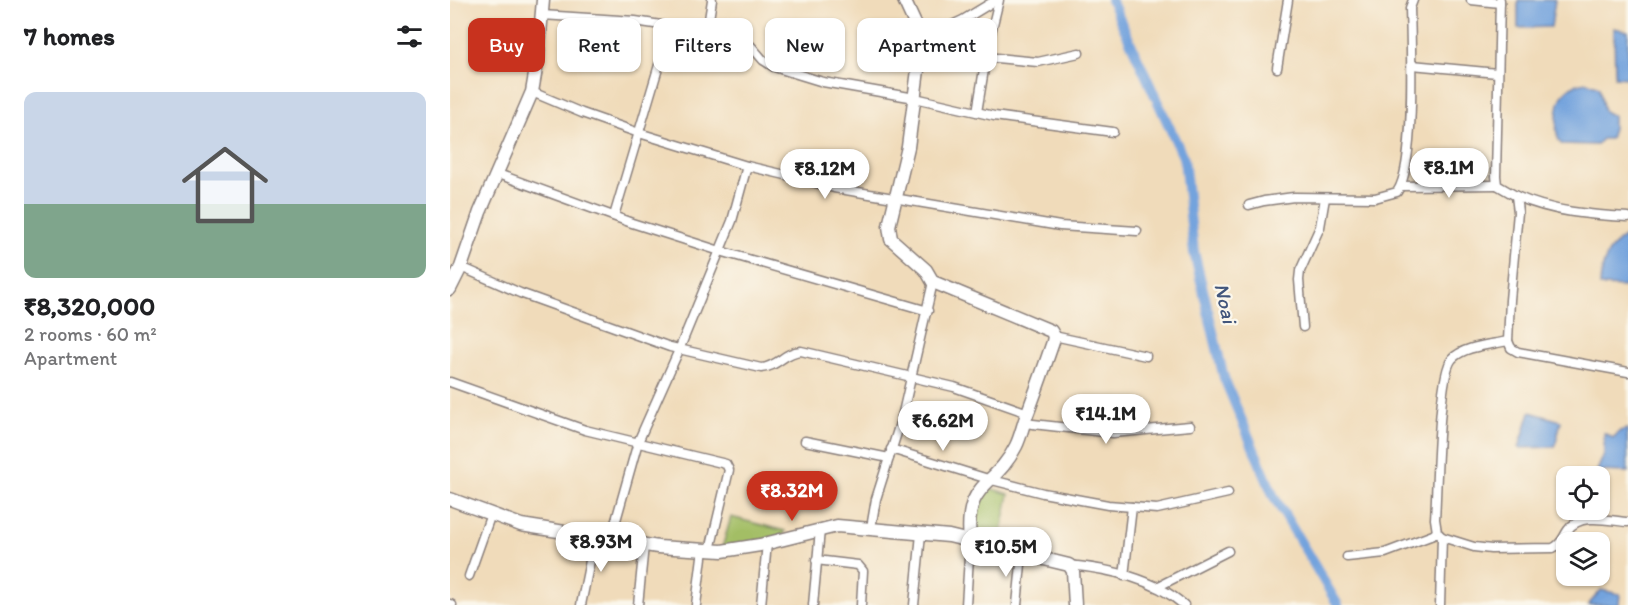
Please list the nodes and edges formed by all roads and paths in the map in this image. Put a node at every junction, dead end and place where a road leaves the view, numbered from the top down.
1 (543, 0) edge
2 (712, 0) edge
3 (904, 0) edge
4 (997, 0) edge
5 (1288, 0) edge
6 (1413, 0) edge
7 (1472, 0) edge
8 (1500, 1) edge
9 (542, 15) junction
10 (709, 18) edge
11 (912, 18) edge
12 (966, 18) edge
13 (994, 18) edge
14 (653, 25) edge
15 (753, 48) edge
16 (1079, 53) dead end
17 (997, 58) edge
18 (1412, 65) junction
19 (1276, 68) dead end
20 (657, 72) edge
21 (918, 72) edge
22 (984, 72) edge
23 (1497, 73) junction
24 (532, 92) junction
25 (915, 98) junction
26 (977, 112) junction
27 (1113, 132) dead end
28 (639, 133) junction
29 (747, 166) junction
30 (498, 174) junction
31 (1497, 185) junction
32 (1401, 186) junction
33 (1516, 196) junction
34 (1325, 198) junction
35 (894, 199) junction
36 (1249, 205) dead end
37 (614, 216) junction
38 (1628, 218) edge
39 (1137, 231) dead end
40 (720, 251) junction
41 (461, 267) junction
42 (933, 282) junction
43 (450, 289) edge
44 (928, 311) junction
45 (1303, 327) dead end
46 (1054, 336) junction
47 (1508, 341) junction
48 (679, 350) junction
49 (1146, 356) dead end
50 (1628, 372) edge
51 (911, 376) junction
52 (450, 382) edge
53 (1026, 418) junction
54 (1190, 426) dead end
55 (805, 441) dead end
56 (638, 442) junction
57 (890, 453) junction
58 (988, 479) junction
59 (1228, 493) dead end
60 (450, 499) edge
61 (1132, 507) junction
62 (492, 514) junction
63 (1628, 522) edge
64 (871, 528) junction
65 (820, 530) junction
66 (921, 534) junction
67 (1440, 534) junction
68 (595, 536) junction
69 (611, 538) junction
70 (970, 541) junction
71 (767, 543) junction
72 (644, 545) junction
73 (707, 550) junction
74 (1228, 551) dead end
75 (1022, 554) junction
76 (1347, 557) dead end
77 (816, 560) junction
78 (1069, 565) junction
79 (469, 576) dead end
80 (1124, 576) junction
81 (1157, 587) junction
82 (581, 605) edge
83 (638, 605) edge
84 (696, 605) edge
85 (761, 605) edge
86 (813, 605) edge
87 (861, 605) edge
88 (914, 605) edge
89 (966, 605) edge
90 (1017, 605) edge
91 (1075, 605) edge
92 (1184, 605) edge
93 (1440, 605) edge

1 - 9 street
2 - 10 street
3 - 11 street
4 - 12 street
4 - 13 street
5 - 19 street
6 - 18 street
7 - 8 street
8 - 23 street
9 - 14 street
9 - 24 street
15 - 25 street
16 - 17 street
18 - 23 street
18 - 32 street
20 - 28 street
21 - 25 street
22 - 26 street
23 - 31 street
24 - 28 street
24 - 30 street
25 - 26 street
25 - 35 street
26 - 27 street
28 - 29 street
28 - 37 street
29 - 35 street
29 - 40 street
30 - 37 street
30 - 41 street
31 - 32 street
31 - 33 street
32 - 34 street
33 - 38 street
33 - 47 street
34 - 36 street
34 - 45 street
35 - 39 street
35 - 42 street
37 - 40 street
40 - 44 street
40 - 48 street
41 - 43 street
41 - 48 street
42 - 44 street
42 - 46 street
44 - 51 street
46 - 49 street
46 - 53 street
47 - 50 street
47 - 67 street
48 - 51 street
48 - 56 street
51 - 53 street
51 - 57 street
52 - 56 street
53 - 54 street
53 - 58 street
55 - 57 street
56 - 69 street
56 - 73 street
57 - 58 street
57 - 64 street
58 - 61 street
58 - 70 street
59 - 61 street
60 - 62 street
61 - 80 street
62 - 68 street
62 - 79 street
63 - 67 street
64 - 65 street
64 - 66 street
65 - 71 street
65 - 77 street
66 - 70 street
66 - 88 street
67 - 76 street
67 - 93 street
68 - 69 street
68 - 82 street
69 - 72 street
70 - 75 street
70 - 89 street
71 - 73 street
71 - 85 street
72 - 73 street
72 - 83 street
73 - 84 street
74 - 81 street
75 - 78 street
75 - 90 street
77 - 86 street
77 - 87 street
78 - 80 street
78 - 91 street
80 - 81 street
81 - 92 street

